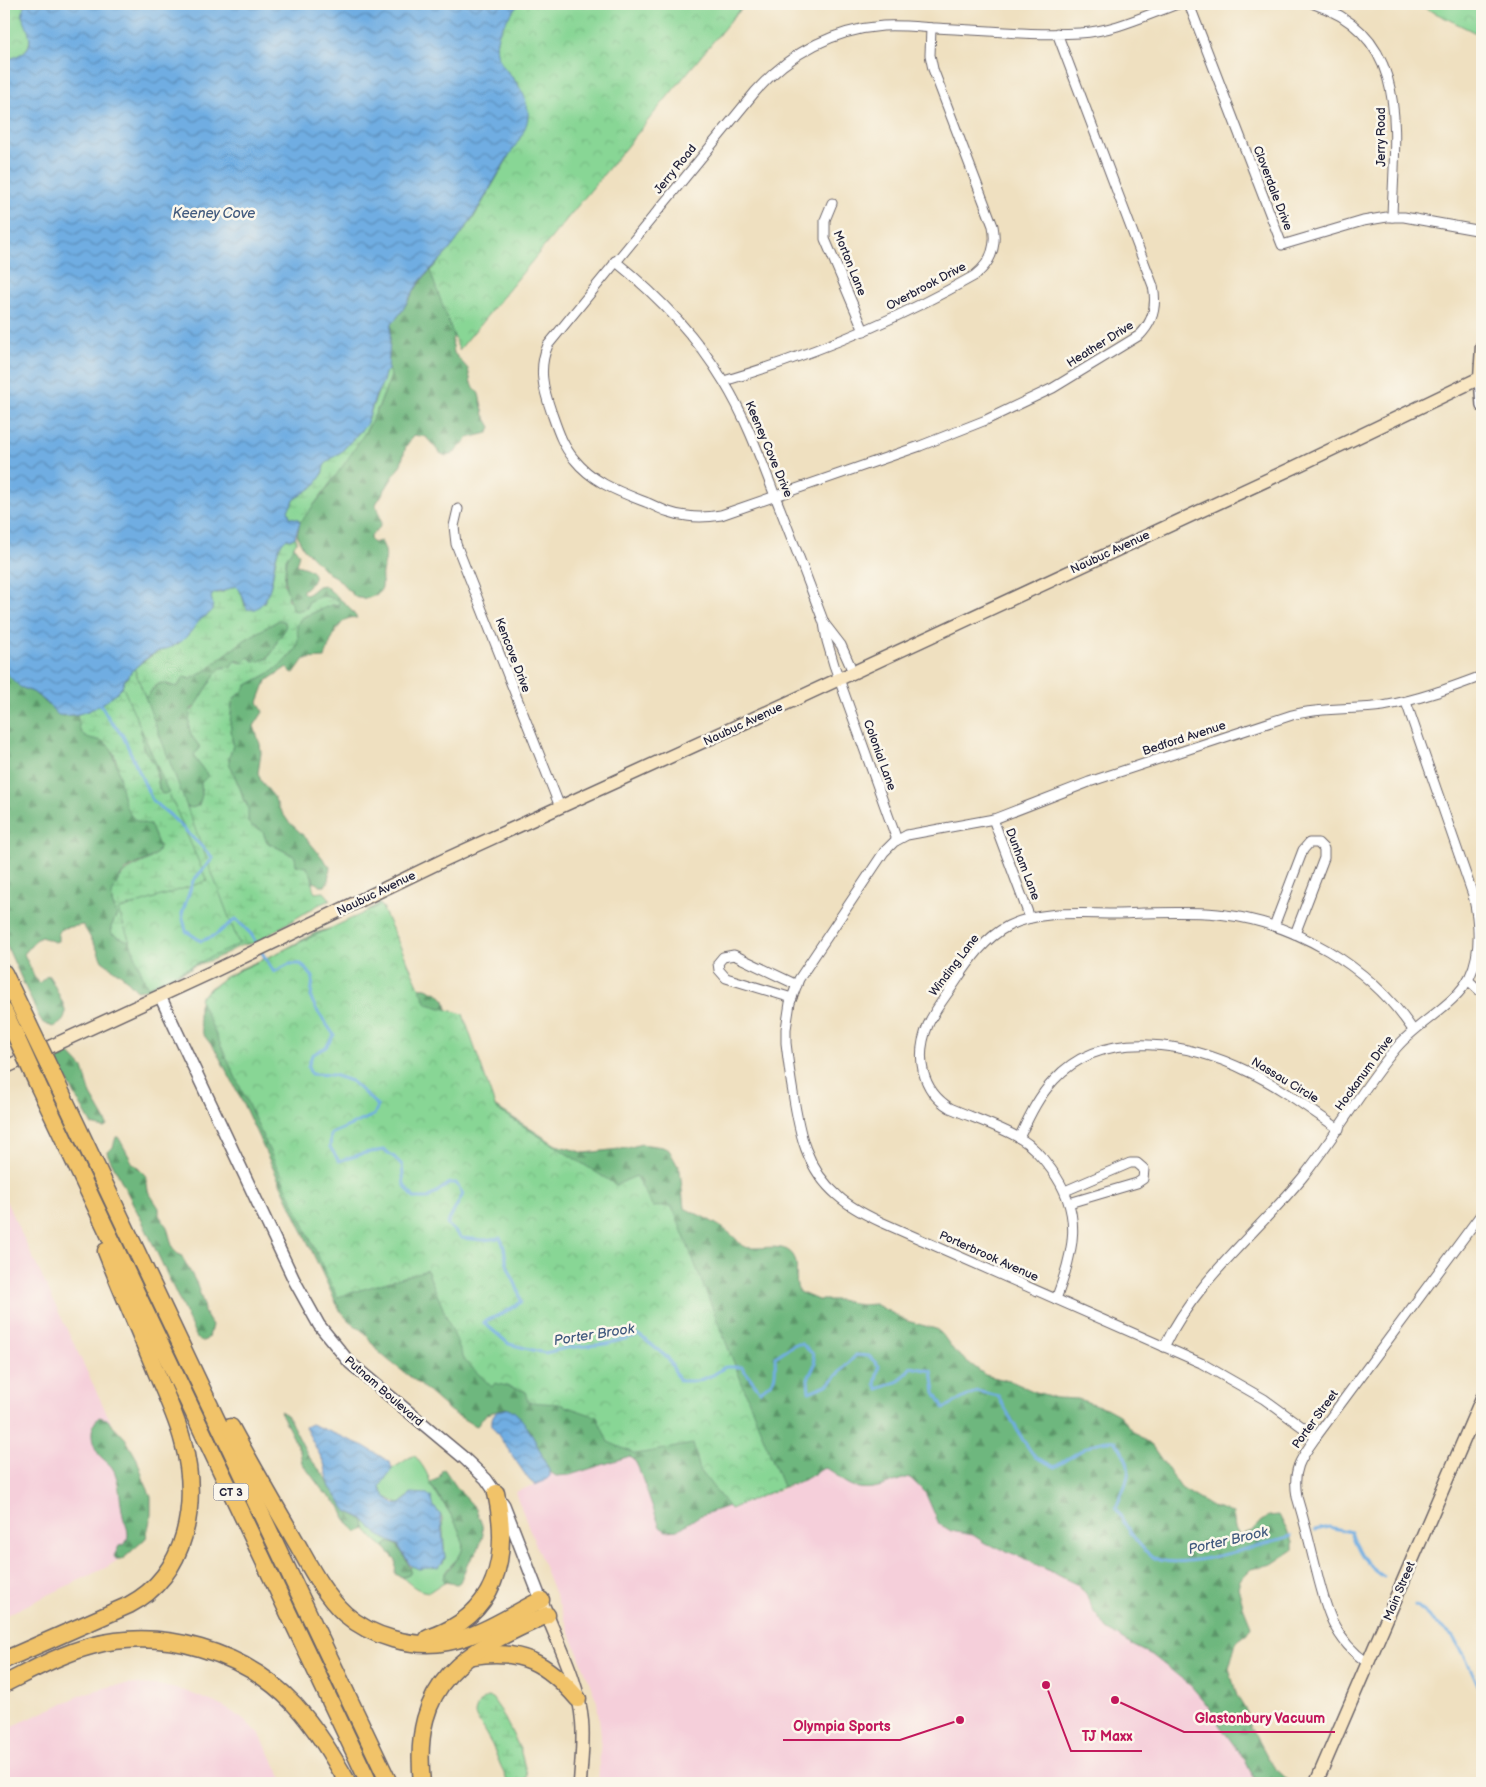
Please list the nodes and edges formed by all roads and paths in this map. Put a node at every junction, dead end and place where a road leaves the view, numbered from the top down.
1 (1178, 4) edge
2 (1189, 4) edge
3 (1314, 4) edge
4 (931, 28) junction
5 (1056, 34) junction
6 (832, 203) dead end
7 (1392, 217) junction
8 (1482, 231) edge
9 (616, 261) junction
10 (864, 331) junction
11 (1482, 346) edge
12 (1481, 378) edge
13 (724, 381) junction
14 (1482, 406) edge
15 (776, 497) junction
16 (458, 509) dead end
17 (824, 623) junction
18 (853, 672) junction
19 (1482, 676) edge
20 (839, 679) junction
21 (1406, 702) junction
22 (560, 807) junction
23 (993, 819) junction
24 (897, 840) junction
25 (1030, 918) junction
26 (1274, 926) junction
27 (1295, 934) junction
28 (4, 973) edge
29 (1468, 980) junction
30 (797, 985) junction
31 (1482, 993) edge
32 (160, 996) junction
33 (792, 998) junction
34 (4, 1012) edge
35 (1413, 1030) junction
36 (4, 1068) edge
37 (1339, 1129) junction
38 (1019, 1138) junction
39 (1065, 1191) junction
40 (93, 1200) junction
41 (1069, 1203) junction
42 (1482, 1214) edge
43 (1056, 1299) junction
44 (1164, 1347) junction
45 (192, 1369) junction
46 (1482, 1398) edge
47 (1316, 1437) junction
48 (496, 1493) junction
49 (541, 1600) junction
50 (547, 1615) junction
51 (414, 1642) junction
52 (469, 1657) junction
53 (4, 1660) edge
54 (1368, 1663) junction
55 (4, 1684) edge
56 (578, 1699) junction
57 (348, 1783) edge
58 (370, 1783) edge
59 (389, 1783) edge
60 (422, 1783) edge
61 (580, 1783) edge
62 (1316, 1783) edge

1 - 5 street, Jerry Road
2 - 7 street, Cloverdale Drive
3 - 7 street, Jerry Road
4 - 5 street, Jerry Road
4 - 9 street, Jerry Road
4 - 10 street, Overbrook Drive
5 - 15 street, Heather Drive
6 - 10 street, Morton Lane
7 - 8 street, Cloverdale Drive
9 - 13 street, Keeney Cove Drive
9 - 15 street, Jerry Road
10 - 13 street, Overbrook Drive
11 - 12 main road
12 - 14 street
12 - 18 main road, Naubuc Avenue
13 - 15 street, Keeney Cove Drive
15 - 17 street, Keeney Cove Drive
16 - 22 street, Kencove Drive
17 - 18 street, Keeney Cove Drive
17 - 20 street, Keeney Cove Drive
18 - 20 main road, Naubuc Avenue
19 - 21 street, Bedford Avenue
20 - 22 main road, Naubuc Avenue
20 - 24 street, Colonial Lane
21 - 23 street, Bedford Avenue
21 - 29 street, Hockanum Drive
22 - 32 main road, Naubuc Avenue
23 - 24 street, Bedford Avenue
23 - 25 street, Dunham Lane
24 - 30 street, Porterbrook Avenue
25 - 26 street, Winding Lane
25 - 38 street, Winding Lane
26 - 27 street, Winding Lane
26 - 27 street
27 - 35 street, Winding Lane
28 - 45 highway, CT 3, bridge
29 - 31 street
29 - 35 street, Hockanum Drive
30 - 33 street, Porterbrook Avenue
30 - 33 street
32 - 36 main road, Naubuc Avenue
32 - 48 street, Putnam Boulevard
33 - 43 street, Porterbrook Avenue
34 - 40 highway, CT 3, bridge
35 - 37 street, Hockanum Drive
37 - 38 street, Nassau Circle
37 - 44 street, Hockanum Drive
38 - 39 street, Winding Lane
39 - 41 street, Winding Lane
39 - 41 street
40 - 53 highway
40 - 58 highway, CT 3
41 - 43 street, Winding Lane
42 - 47 street, Porter Street
43 - 44 street, Porterbrook Avenue
44 - 47 street, Porterbrook Avenue
45 - 51 highway
45 - 59 highway, CT 3
46 - 54 main road, Main Street
47 - 54 street, Porter Street
48 - 49 street, Putnam Boulevard
48 - 51 highway
49 - 50 main road, Putnam Boulevard
49 - 51 highway
50 - 52 highway
50 - 56 main road, Putnam Boulevard
52 - 56 highway
52 - 60 highway
54 - 62 main road, Main Street
55 - 57 highway
56 - 61 main road, Putnam Boulevard

